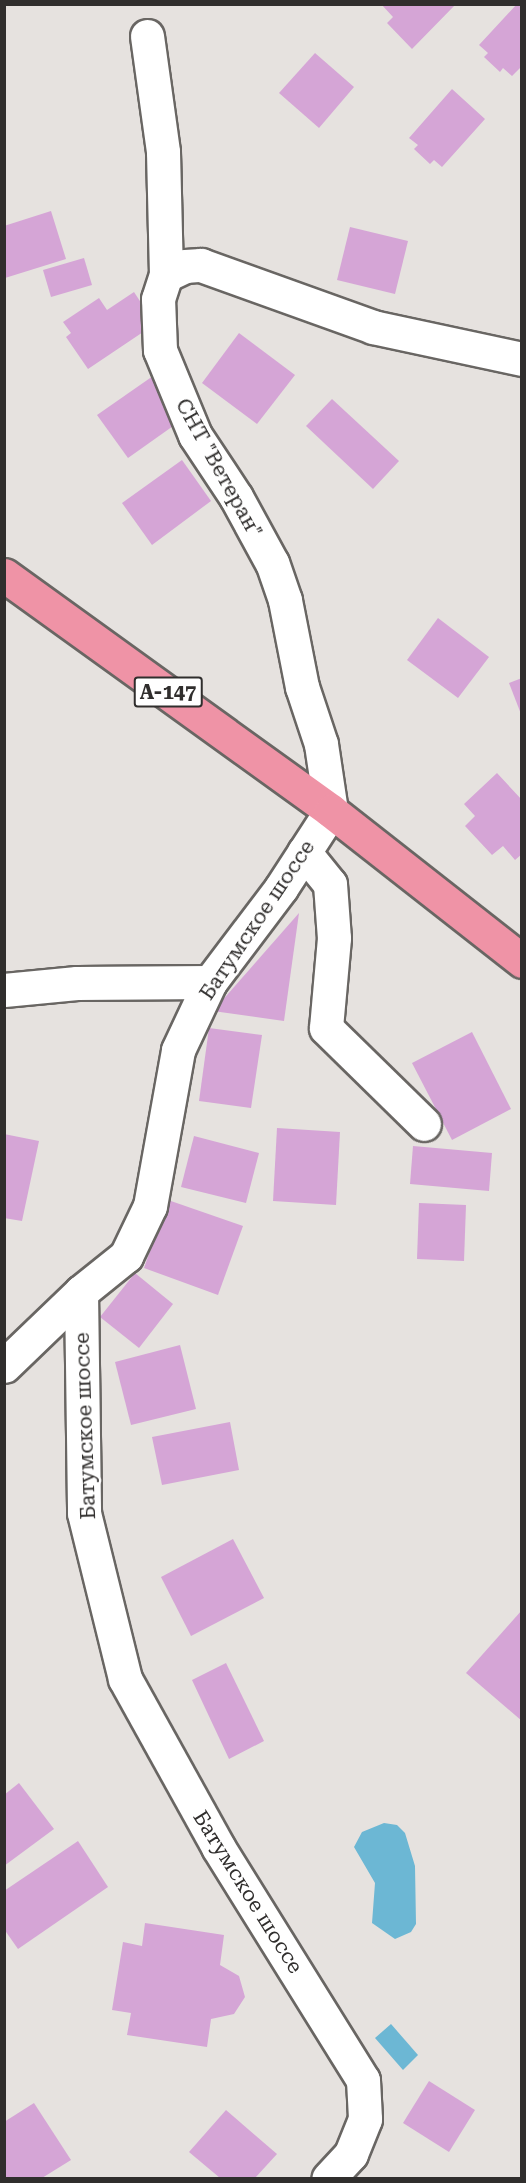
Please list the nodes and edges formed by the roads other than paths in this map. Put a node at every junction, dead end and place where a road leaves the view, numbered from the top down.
1 (147, 36) dead end
2 (166, 275) junction
3 (522, 359) edge
4 (4, 575) edge
5 (331, 811) junction
6 (304, 852) junction
7 (522, 961) edge
8 (210, 982) junction
9 (4, 990) edge
10 (424, 1124) dead end
11 (81, 1292) junction
12 (4, 1366) edge
13 (328, 2178) edge

1 - 2 street, СНТ "Ветеран"
2 - 3 street
2 - 5 street, СНТ "Ветеран"
4 - 5 highway, А-147
5 - 6 street, Батумское шоссе
5 - 7 highway, А-147
6 - 8 street, Батумское шоссе
6 - 10 street
8 - 9 street
8 - 11 street, Батумское шоссе
11 - 12 street
11 - 13 street, Батумское шоссе

